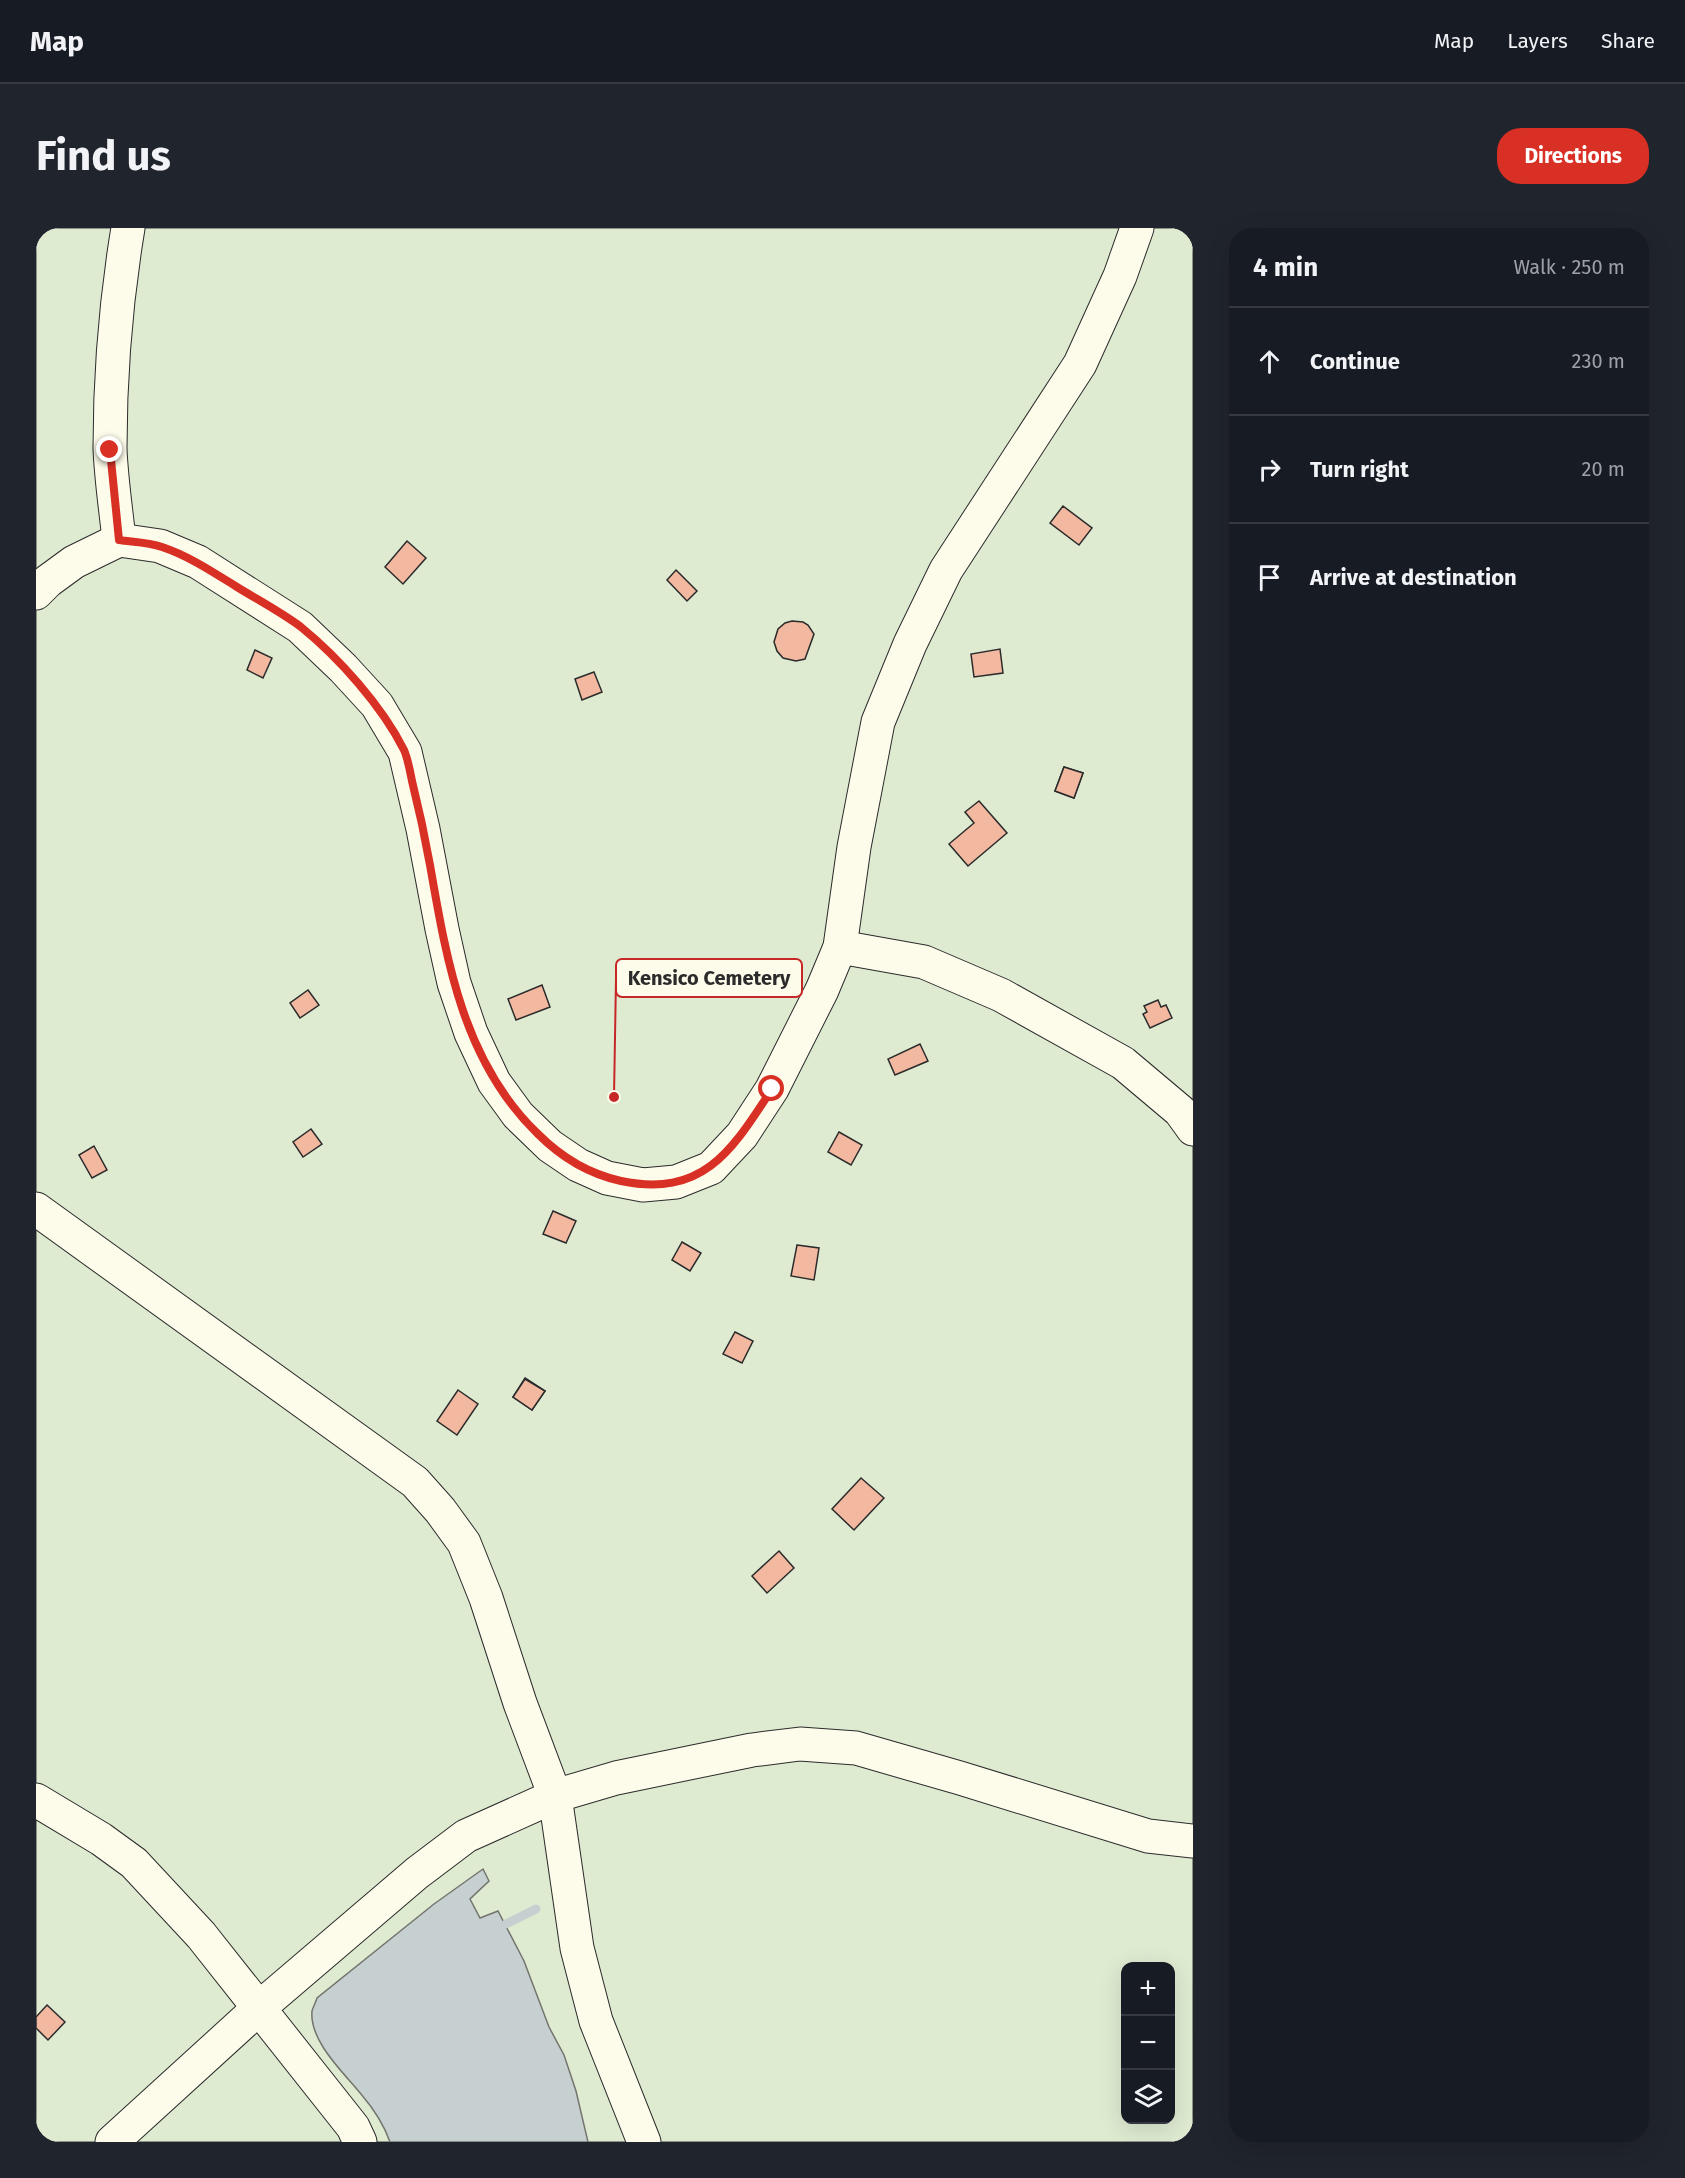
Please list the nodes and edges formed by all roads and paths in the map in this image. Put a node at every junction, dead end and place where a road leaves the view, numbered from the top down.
1 (128, 228) edge
2 (1137, 228) edge
3 (119, 540) junction
4 (36, 592) edge
5 (840, 947) junction
6 (1189, 1110) edge
7 (36, 1209) edge
8 (555, 1796) junction
9 (36, 1800) edge
10 (1193, 1841) edge
11 (259, 2008) junction
12 (112, 2142) edge
13 (360, 2142) edge
14 (644, 2142) edge

1 - 3 lane
2 - 5 lane
3 - 4 lane
3 - 5 lane
5 - 6 lane
7 - 8 lane
8 - 10 lane
8 - 11 lane
8 - 14 lane
9 - 11 lane
11 - 12 lane
11 - 13 lane

